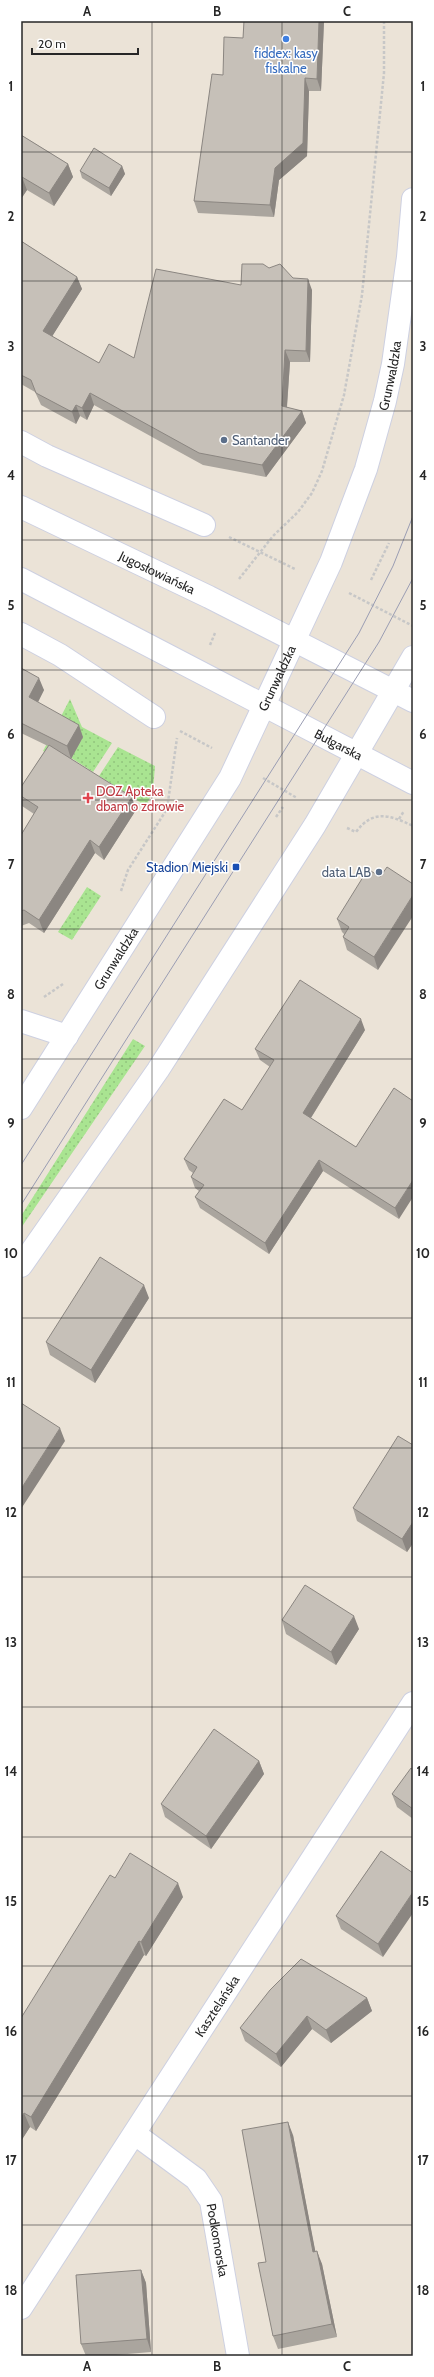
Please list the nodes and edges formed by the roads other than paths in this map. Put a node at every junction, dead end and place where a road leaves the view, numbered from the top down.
1 (413, 199) edge
2 (21, 442) edge
3 (21, 507) edge
4 (204, 525) road end
5 (21, 579) edge
6 (21, 634) edge
7 (293, 639) junction
8 (413, 657) edge
9 (404, 696) edge
10 (264, 706) junction
11 (154, 717) dead end
12 (357, 755) junction
13 (413, 784) edge
14 (21, 1021) edge
15 (67, 1036) junction
16 (21, 1108) edge
17 (21, 1266) edge
18 (413, 1703) edge
19 (135, 2134) junction
20 (21, 2308) edge
21 (238, 2356) edge

1 - 7 street, Grunwaldzka
2 - 4 street
3 - 7 street, Jugosłowiańska
5 - 10 street
6 - 11 street
7 - 9 street
7 - 10 street, Grunwaldzka
8 - 9 street
9 - 12 street
10 - 12 street, Bułgarska
10 - 15 street, Grunwaldzka
12 - 13 street, Bułgarska
12 - 17 street
14 - 15 street
15 - 16 street, Grunwaldzka
18 - 19 street, Kasztelańska
19 - 20 street, Kasztelańska
19 - 21 street, Podkomorska

